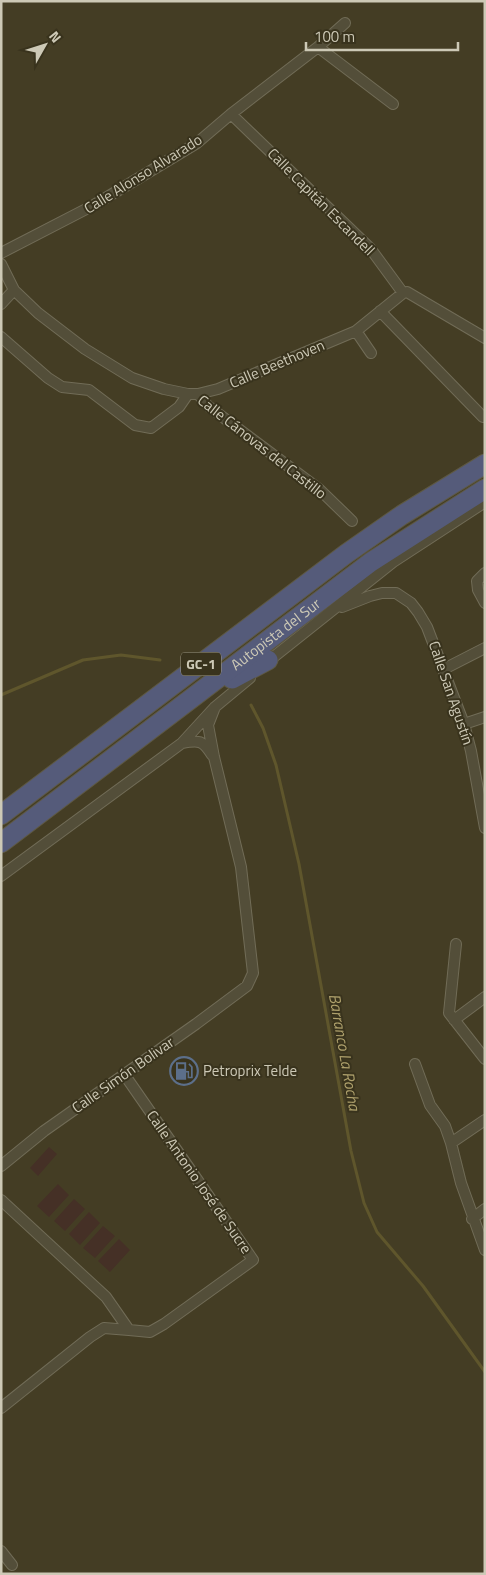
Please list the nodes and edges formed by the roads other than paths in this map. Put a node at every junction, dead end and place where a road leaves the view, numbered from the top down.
1 (345, 23) dead end
2 (318, 47) junction
3 (392, 104) dead end
4 (231, 114) junction
5 (1, 253) edge
6 (1, 264) edge
7 (14, 290) junction
8 (403, 293) junction
9 (1, 304) edge
10 (380, 312) junction
11 (356, 331) junction
12 (1, 337) edge
13 (485, 338) edge
14 (371, 353) dead end
15 (193, 394) junction
16 (484, 416) dead end
17 (485, 451) edge
18 (485, 464) edge
19 (485, 489) edge
20 (485, 502) edge
21 (402, 515) junction
22 (352, 521) dead end
23 (485, 573) edge
24 (485, 603) edge
25 (335, 610) junction
26 (485, 648) edge
27 (268, 660) junction
28 (444, 669) junction
29 (180, 707) junction
30 (215, 707) junction
31 (485, 717) edge
32 (464, 724) junction
33 (182, 743) junction
34 (214, 757) junction
35 (1, 815) edge
36 (485, 828) edge
37 (1, 843) edge
38 (1, 876) edge
39 (456, 944) dead end
40 (485, 997) edge
41 (454, 1020) junction
42 (485, 1059) edge
43 (415, 1064) dead end
44 (124, 1074) junction
45 (485, 1120) edge
46 (452, 1144) junction
47 (1, 1166) edge
48 (1, 1200) edge
49 (485, 1209) edge
50 (472, 1219) junction
51 (485, 1250) edge
52 (129, 1330) junction
53 (1, 1408) edge
54 (1, 1551) edge
55 (12, 1565) dead end

1 - 2 street, Calle Alonso Alvarado
2 - 3 street
2 - 4 street, Calle Alonso Alvarado
4 - 5 street, Calle Alonso Alvarado
4 - 8 street, Calle Capitán Escandell
6 - 7 street, Calle Cánovas del Castillo
7 - 9 street
7 - 15 street, Calle Cánovas del Castillo
8 - 10 street, Calle Beethoven
8 - 13 street
10 - 11 street, Calle Beethoven
10 - 16 street
11 - 14 street
11 - 15 street, Calle Beethoven
12 - 15 street
15 - 22 street, Calle Cánovas del Castillo
17 - 21 highway
18 - 21 highway, Autopista del Sur / GC-1
19 - 29 highway, Autopista del Sur / GC-1
20 - 25 street
21 - 35 highway, Autopista del Sur / GC-1
23 - 24 street
25 - 27 street
25 - 28 street, Calle San Agustín
26 - 28 street
27 - 29 highway
27 - 30 street
28 - 32 street, Calle San Agustín
29 - 37 highway, Autopista del Sur / GC-1
30 - 33 street
30 - 34 street
31 - 32 street
32 - 36 street, Calle San Agustín
33 - 34 street
33 - 38 street
34 - 44 street, Calle Simón Bolivar
39 - 41 street
40 - 41 street
41 - 42 street
43 - 46 street
44 - 47 street, Calle Simón Bolivar
44 - 52 street, Calle Antonio José de Sucre
45 - 46 street
46 - 50 street
48 - 52 street
49 - 50 street
50 - 51 street
52 - 53 street
54 - 55 street

